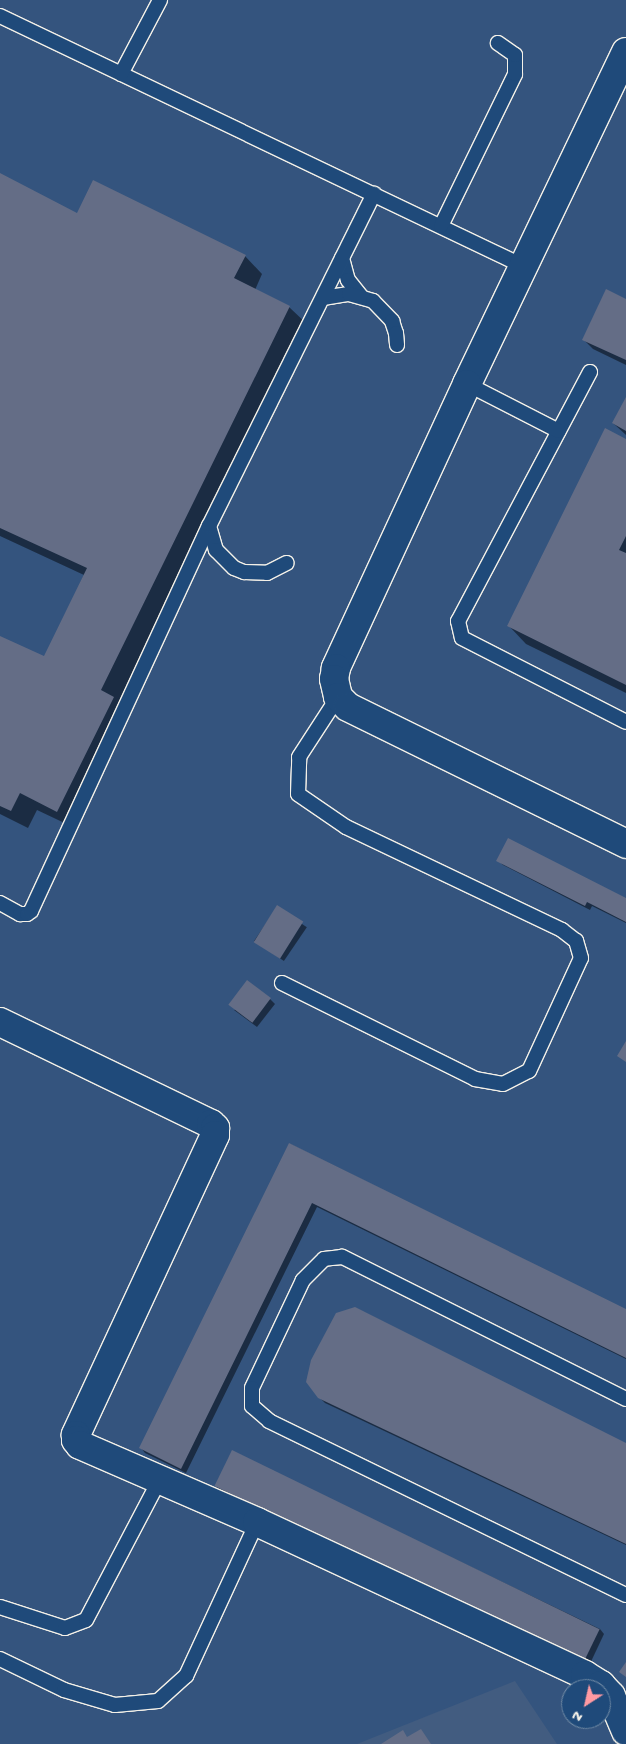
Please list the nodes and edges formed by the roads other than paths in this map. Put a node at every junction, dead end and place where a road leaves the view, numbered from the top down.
1 (160, 0) edge
2 (0, 16) edge
3 (498, 43) dead end
4 (626, 52) edge
5 (121, 74) junction
6 (374, 194) junction
7 (441, 226) junction
8 (342, 258) junction
9 (523, 266) junction
10 (361, 296) junction
11 (322, 298) junction
12 (396, 345) dead end
13 (590, 372) dead end
14 (467, 384) junction
15 (558, 431) junction
16 (209, 526) junction
17 (287, 563) dead end
18 (338, 697) junction
19 (626, 722) edge
20 (626, 844) edge
21 (0, 903) edge
22 (282, 983) dead end
23 (0, 1022) edge
24 (626, 1398) edge
25 (160, 1480) junction
26 (257, 1522) junction
27 (626, 1595) edge
28 (0, 1606) edge
29 (0, 1659) edge
30 (591, 1679) edge
31 (611, 1690) edge
32 (611, 1696) edge
33 (626, 1697) edge
34 (626, 1731) edge

1 - 5 lane
2 - 5 lane
3 - 7 lane
4 - 9 street
5 - 6 lane
6 - 7 lane
6 - 8 lane
7 - 9 lane
8 - 10 lane
8 - 11 lane
9 - 14 street
10 - 11 lane
10 - 12 lane
11 - 16 lane
13 - 15 lane
14 - 15 lane
14 - 18 street
15 - 19 lane
16 - 17 lane
16 - 21 lane
18 - 20 street
18 - 22 lane
23 - 25 street
24 - 27 lane
25 - 26 street
25 - 28 lane
26 - 29 lane
26 - 30 street
31 - 33 street
32 - 34 street

